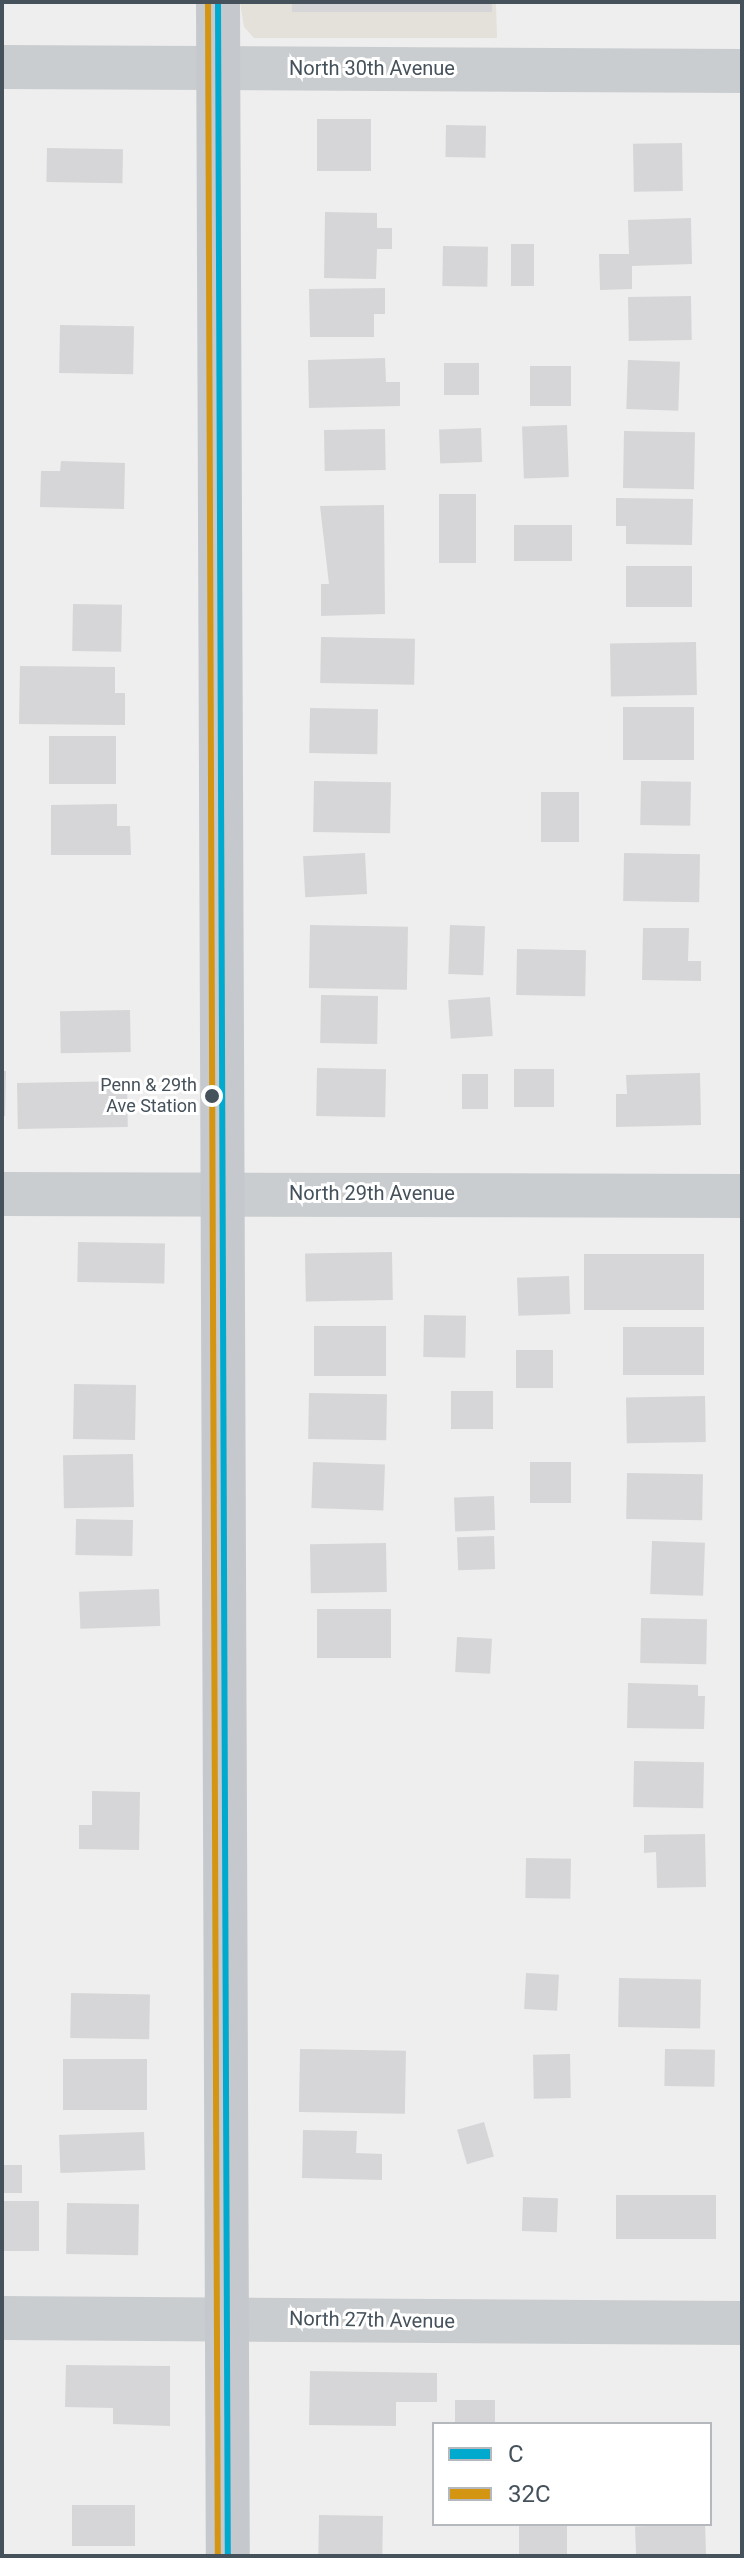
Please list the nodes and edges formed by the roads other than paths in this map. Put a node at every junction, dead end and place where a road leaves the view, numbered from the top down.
1 (218, 2) edge
2 (2, 67) edge
3 (218, 67) junction
4 (742, 71) edge
5 (224, 1193) junction
6 (2, 1194) edge
7 (742, 1196) edge
8 (2, 2318) edge
9 (227, 2318) junction
10 (742, 2323) edge
11 (228, 2556) edge

1 - 3 main road
2 - 3 street, North 30th Avenue
3 - 4 street, North 30th Avenue
3 - 5 main road
5 - 6 street, North 29th Avenue
5 - 7 street, North 29th Avenue
5 - 9 main road
8 - 9 street, North 27th Avenue
9 - 10 street, North 27th Avenue
9 - 11 main road

